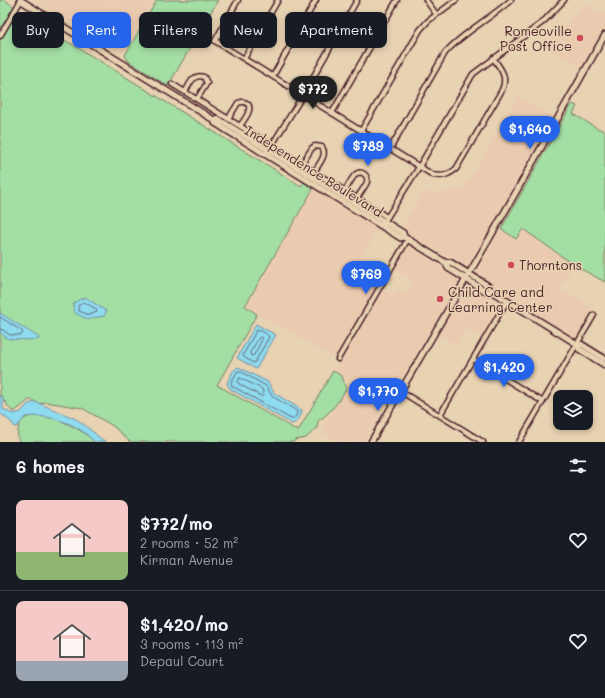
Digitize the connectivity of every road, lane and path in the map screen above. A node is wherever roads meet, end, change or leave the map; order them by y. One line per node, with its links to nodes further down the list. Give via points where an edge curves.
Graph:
1 (20, 0): 13 (street); 26 (main road, Independence Boulevard, via 214,120 215,123)
2 (238, 0): 15 (street, via 215,41)
3 (278, 0): 15 (street)
4 (316, 0): 16 (street)
5 (357, 0): 19 (street)
6 (397, 0): 21 (street)
7 (426, 0): 11 (street)
8 (456, 0): 11 (street)
9 (511, 0): 25 (street, via 448,50)
10 (564, 0): 14 (street, via 548,18)
11 (436, 14): 24 (street, via 413,40)
12 (605, 35): 34 (main road)
13 (0, 36)
14 (493, 58): 28 (street, via 470,78); 28 (street, via 504,73 504,86 456,169 441,176 433,175)
15 (244, 59): 16 (street)
16 (273, 76): 19 (street)
17 (172, 84): 18 (street)
18 (185, 92): 20 (street); 20 (street, via 194,78 199,75 204,77 207,83)
19 (303, 95): 21 (street); 26 (street)
20 (197, 99): 22 (street)
21 (332, 113): 24 (street)
22 (228, 119): 23 (street); 23 (street, via 238,103 246,103 249,110)
23 (240, 126): 26 (street)
24 (361, 131): 25 (street)
25 (390, 149): 28 (street)
26 (268, 150): 27 (street); 32 (main road, Independence Boulevard)
27 (302, 164): 29 (street); 29 (street, via 312,148 322,147 324,156)
28 (419, 167): 32 (street)
29 (314, 172): 30 (street)
30 (345, 191): 31 (street); 31 (street, via 355,174 362,172 367,179)
31 (357, 198): 32 (street)
32 (385, 222): 33 (main road, Independence Boulevard, via 401,238)
33 (406, 238): 34 (main road, Independence Boulevard, via 446,263 448,268); 38 (street)
34 (467, 276): 35 (main road, Independence Boulevard, via 487,292 491,291); 42 (main road)
35 (507, 301): 37 (main road, Independence Boulevard); 40 (street)
36 (594, 315): 37 (street)
37 (577, 344): 39 (main road, Independence Boulevard); 41 (main road, Independence Boulevard, via 579,349); 43 (street)
38 (338, 359)
39 (605, 359)
40 (473, 360): 43 (street); 44 (street)
41 (605, 365)
42 (400, 391): 44 (street); 45 (main road)
43 (542, 402): 47 (street)
44 (440, 415): 46 (street)
45 (371, 442)
46 (483, 442)
47 (519, 442)

